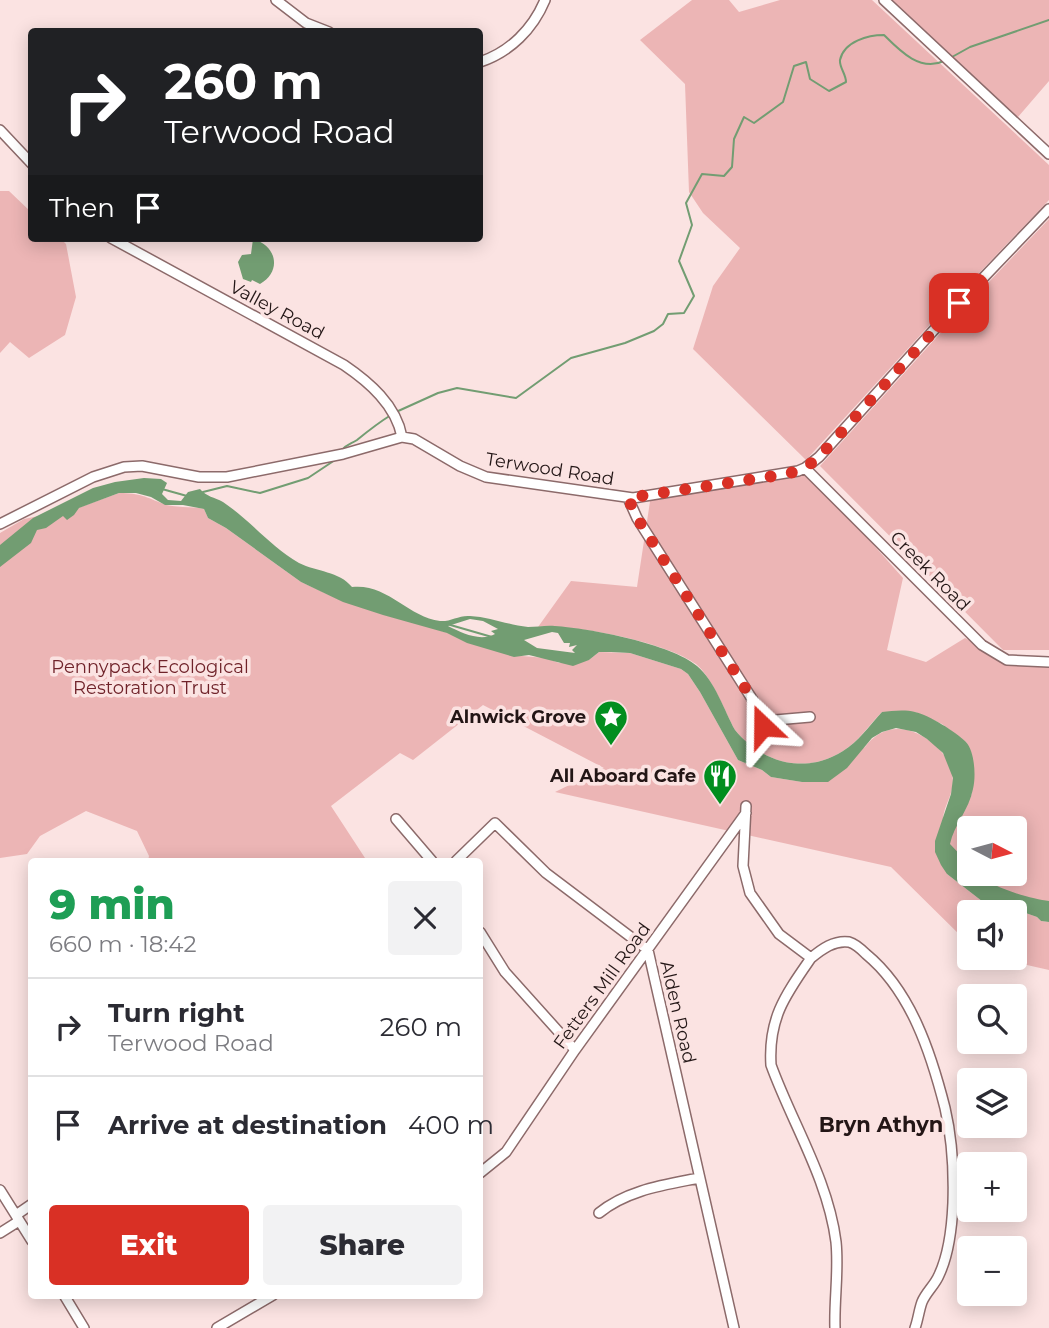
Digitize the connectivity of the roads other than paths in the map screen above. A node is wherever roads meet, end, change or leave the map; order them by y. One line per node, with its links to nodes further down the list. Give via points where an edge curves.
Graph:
1 (276, 0): 4 (street)
2 (545, 0): 5 (street, via 538,18 522,37)
3 (884, 0): 7 (street)
4 (319, 28)
5 (483, 61)
6 (0, 130): 8 (street)
7 (1049, 154)
8 (28, 160)
9 (1049, 209): 12 (street, Terwood Road)
10 (118, 242): 11 (street, Valley Road, via 344,365 367,382 388,407)
11 (402, 437): 13 (street, Terwood Road, via 486,477); 14 (street, via 338,455 218,478 124,467 93,477)
12 (805, 468): 13 (street, Terwood Road); 15 (street, Creek Road, via 982,645 1007,660)
13 (628, 498): 17 (street)
14 (0, 524)
15 (1049, 662)
16 (810, 717): 17 (street)
17 (764, 721): 18 (street)
18 (759, 743)
19 (396, 819): 20 (street)
20 (429, 858)
21 (459, 858): 23 (street, Alden Road, via 495,823 546,873)
22 (483, 937): 25 (street, via 505,972)
23 (648, 950): 24 (street, Fetters Mill Road, via 746,809 743,866 750,893 779,934); 25 (street, Fetters Mill Road); 27 (street, Alden Road)
24 (811, 958): 39 (street, via 781,1001 770,1044 771,1065 833,1225); 40 (street, via 823,948 846,942 854,943 876,962 902,997 934,1068 951,1150 953,1206 943,1263)
25 (575, 1050): 26 (street, Fetters Mill Road, via 506,1152)
26 (483, 1170)
27 (699, 1178): 30 (street, via 622,1198); 38 (street, Alden Road)
28 (0, 1190): 31 (street)
29 (28, 1208): 31 (street)
30 (599, 1213)
31 (18, 1218): 32 (street); 33 (street)
32 (0, 1233)
33 (28, 1234)
34 (66, 1299): 36 (street)
35 (266, 1299): 37 (street)
36 (84, 1328)
37 (217, 1328)
38 (734, 1328)
39 (835, 1328)
40 (915, 1328)

